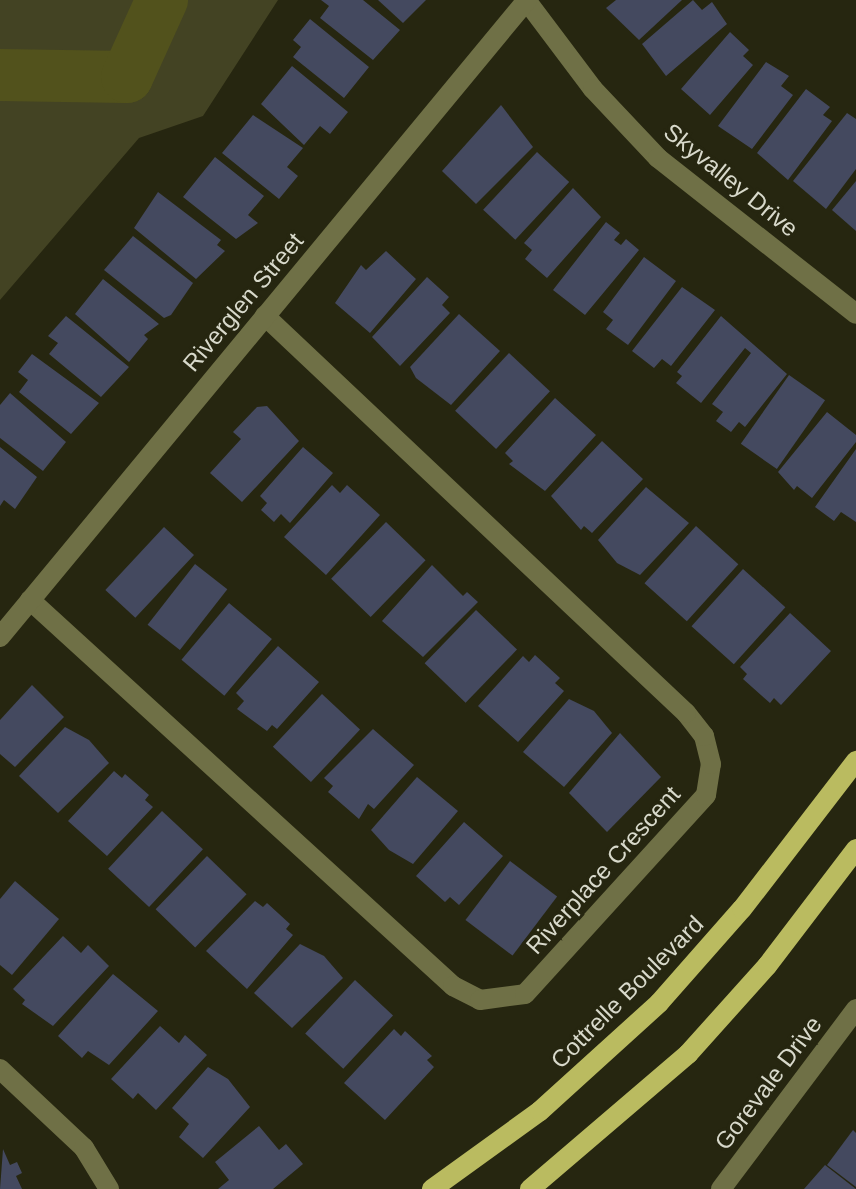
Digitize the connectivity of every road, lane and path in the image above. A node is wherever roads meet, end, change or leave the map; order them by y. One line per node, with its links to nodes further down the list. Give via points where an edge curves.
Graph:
1 (526, 0): 2 (street, Skyvalley Drive, via 593,89 658,158); 3 (street, Riverglen Street)
2 (856, 313)
3 (265, 316): 4 (street, Riverglen Street); 4 (street, Riverplace Crescent, via 686,713 708,750 706,795 525,994 480,1000 453,986)
4 (30, 600): 5 (street, Riverglen Street)
5 (0, 637)
6 (856, 761): 11 (main road, Cottrelle Boulevard, via 733,920 659,1003 540,1111)
7 (856, 849): 12 (main road, via 767,966 688,1054)
8 (856, 1009): 13 (street, Gorevale Drive)
9 (0, 1069): 10 (street, via 84,1148)
10 (109, 1189)
11 (432, 1189)
12 (530, 1189)
13 (721, 1189)

